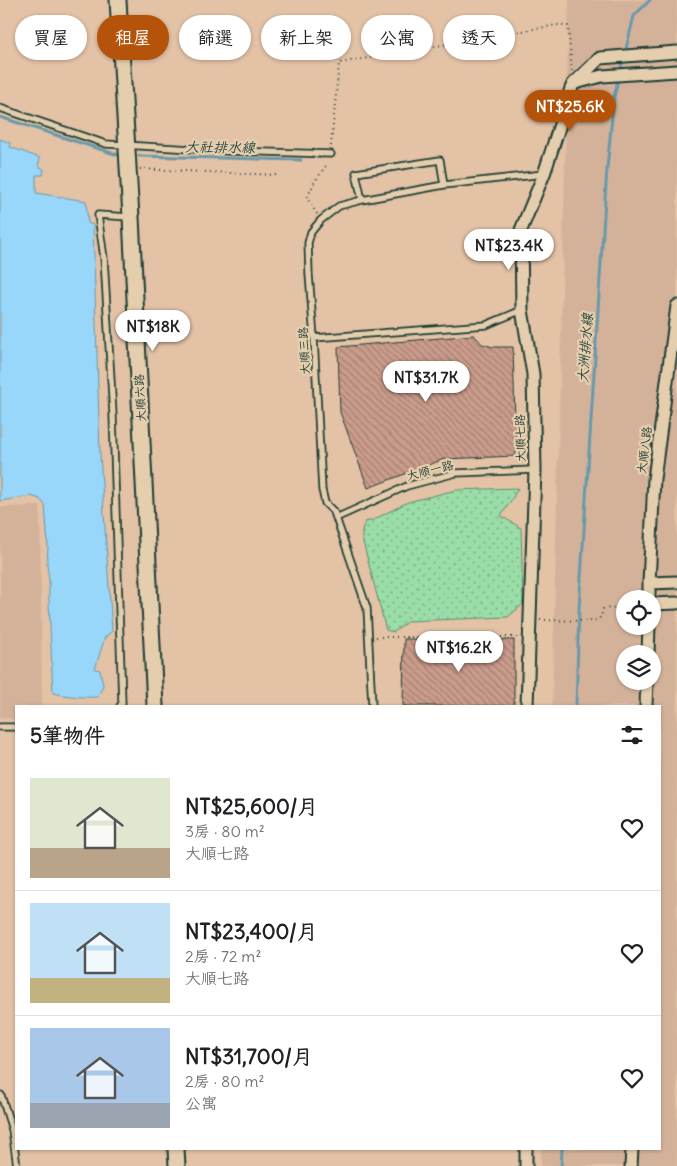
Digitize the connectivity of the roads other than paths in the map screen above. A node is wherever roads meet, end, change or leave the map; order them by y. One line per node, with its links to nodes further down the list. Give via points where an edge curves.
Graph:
1 (118, 0): 6 (street, 大順六路)
2 (677, 52): 4 (street, via 600,58)
3 (677, 71): 4 (street, via 602,76)
4 (573, 84): 8 (street, 大順七路)
5 (0, 108): 6 (lane, via 106,144)
6 (127, 146): 7 (lane); 11 (street, 大順六路)
7 (331, 154)
8 (544, 174): 9 (lane, 大順三路); 13 (street, 大順七路, via 521,230)
9 (444, 185): 10 (lane, 大順三路); 10 (lane, via 440,160 356,173)
10 (362, 200): 14 (lane, 大順三路, via 339,206 311,232 308,243)
11 (131, 217): 23 (lane, via 98,215 104,258 113,415); 24 (street, 大順六路)
12 (677, 306): 17 (street, 大順八路, via 654,479)
13 (522, 310): 14 (lane, via 486,325); 15 (street, 大順七路, via 533,374)
14 (314, 338): 16 (lane, 大順三路, via 322,490 325,503)
15 (535, 470): 16 (lane, 大順一路, via 456,473 407,486); 26 (street, 大順七路)
16 (336, 518): 25 (lane, 大順三路, via 367,608)
17 (649, 582): 18 (street); 19 (street, 大順八路)
18 (677, 582)
19 (649, 590)
20 (677, 603): 21 (street)
21 (661, 604)
22 (647, 690): 27 (street)
23 (121, 705)
24 (155, 705)
25 (372, 705)
26 (527, 705)
27 (646, 705)
28 (0, 727): 29 (lane)
29 (15, 727)
30 (1, 1096): 31 (lane)
31 (14, 1130): 32 (lane)
32 (15, 1148)
33 (15, 1150): 37 (lane)
34 (176, 1150): 38 (street)
35 (526, 1150): 39 (street)
36 (632, 1150): 40 (street)
37 (16, 1166)
38 (177, 1166)
39 (526, 1166)
40 (631, 1166)

